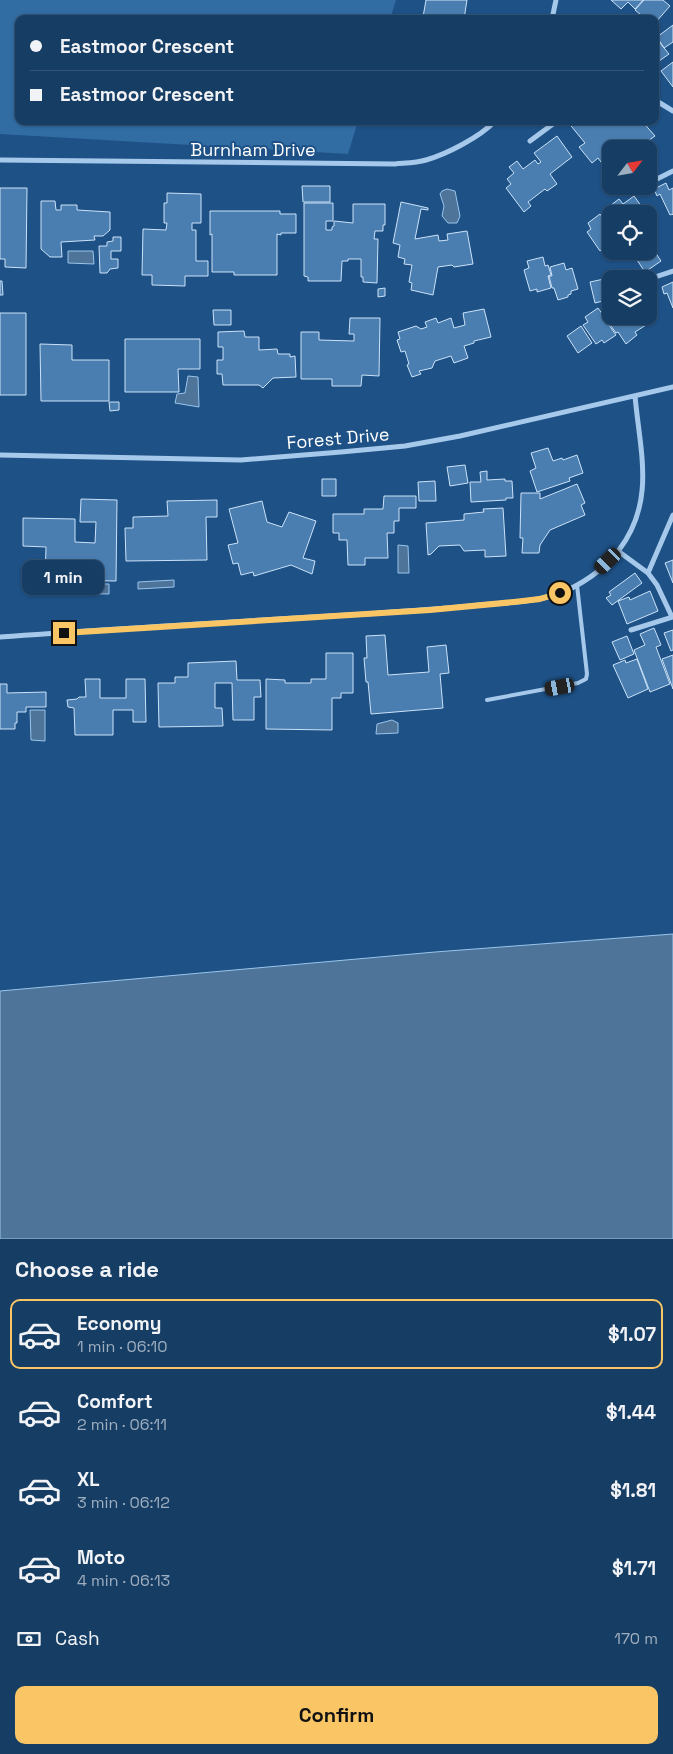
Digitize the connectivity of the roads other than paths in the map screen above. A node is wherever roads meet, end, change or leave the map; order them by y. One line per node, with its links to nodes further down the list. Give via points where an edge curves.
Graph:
1 (556, 0): 2 (street)
2 (553, 15)
3 (659, 102): 4 (street)
4 (673, 111)
5 (491, 125): 8 (street, Burnham Drive, via 460,145 426,160 395,164)
6 (552, 125): 7 (street)
7 (530, 141)
8 (0, 160)
9 (673, 171): 10 (street)
10 (658, 178)
11 (673, 271): 12 (street)
12 (657, 276)
13 (673, 387): 14 (street, Forest Drive)
14 (635, 396): 15 (street, Forest Drive, via 460,436 405,446 341,452 241,460); 18 (street, via 643,490 634,528)
15 (0, 455)
16 (673, 515): 17 (street)
17 (671, 522): 19 (street)
18 (618, 551): 19 (street); 20 (street, via 598,571)
19 (648, 573): 21 (street)
20 (577, 585): 23 (street, via 540,599 430,610); 24 (lane, via 586,680)
21 (673, 617): 22 (street)
22 (632, 630)
23 (0, 636)
24 (487, 700)

